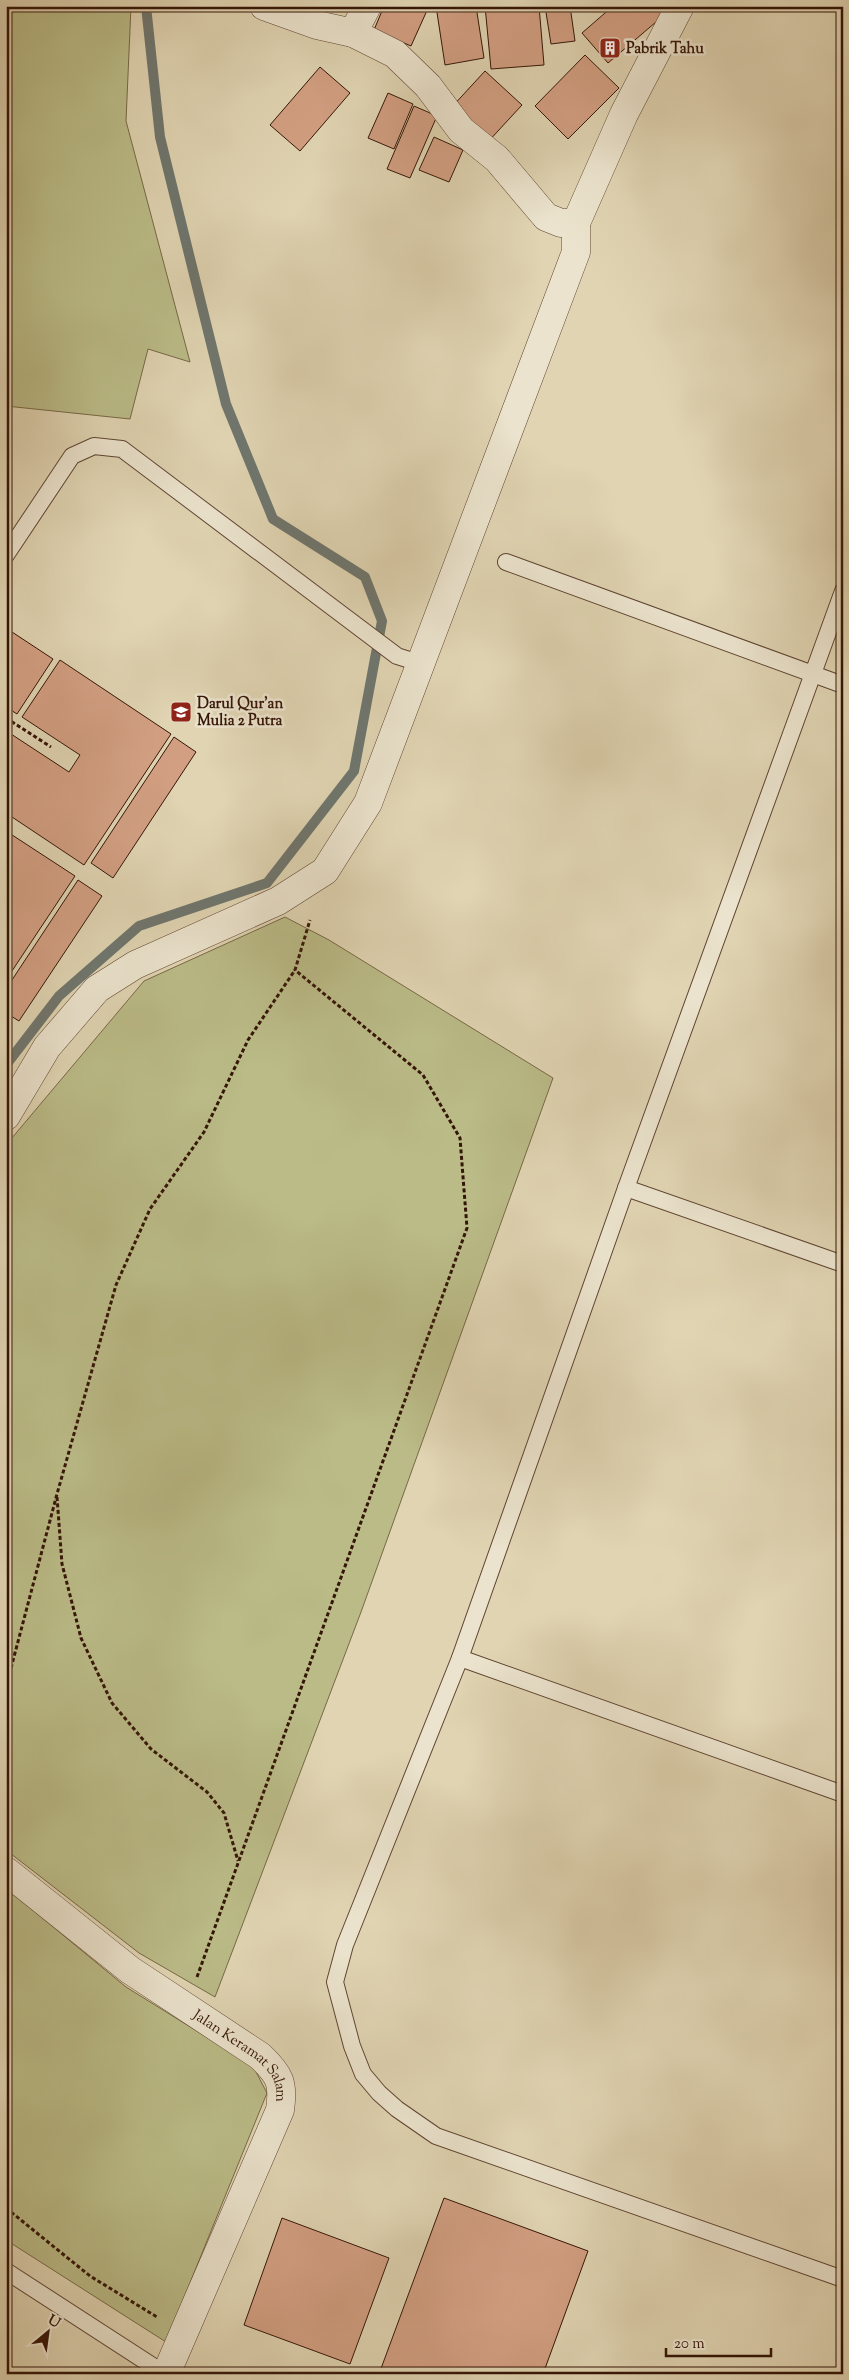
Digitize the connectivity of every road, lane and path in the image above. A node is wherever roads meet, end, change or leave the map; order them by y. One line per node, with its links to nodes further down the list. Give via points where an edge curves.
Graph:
1 (264, 6): 4 (street)
2 (367, 6): 4 (street)
3 (680, 6): 5 (street, via 624,114)
4 (353, 34): 5 (street, via 396,54 428,86 460,130 496,159 546,217 561,223)
5 (576, 223): 9 (street, via 576,252)
6 (6, 555): 9 (lane, via 72,456 94,446 122,449 372,637)
7 (506, 562): 10 (lane)
8 (843, 591): 10 (lane)
9 (408, 660): 14 (street, via 368,803)
10 (811, 674): 11 (lane); 17 (lane)
11 (843, 685)
12 (6, 718): 13 (path)
13 (51, 747)
14 (325, 871): 15 (path); 16 (street, via 278,901 135,965 97,989 47,1047)
15 (295, 970): 19 (path, via 248,1040 204,1132 150,1209 116,1284); 23 (path, via 423,1075 460,1138 467,1228)
16 (6, 1116)
17 (626, 1188): 18 (lane); 20 (lane)
18 (843, 1264)
19 (57, 1494): 21 (path); 23 (path, via 62,1564 76,1620 112,1704 151,1749 207,1792 224,1813)
20 (460, 1658): 22 (lane); 28 (lane, via 345,1945 335,1982 352,2046 364,2074 397,2109 436,2136)
21 (6, 1687)
22 (843, 1794)
23 (238, 1862): 25 (path)
24 (6, 1871): 25 (street, Jalan Keramat Salam, via 130,1970)
25 (186, 2007): 29 (street, Jalan Keramat Salam, via 260,2056 281,2081 282,2094 280,2110)
26 (6, 2208): 29 (path, via 90,2276)
27 (6, 2271): 30 (lane)
28 (843, 2279)
29 (183, 2333): 30 (street, Jalan Keramat Salam)
30 (165, 2374)

